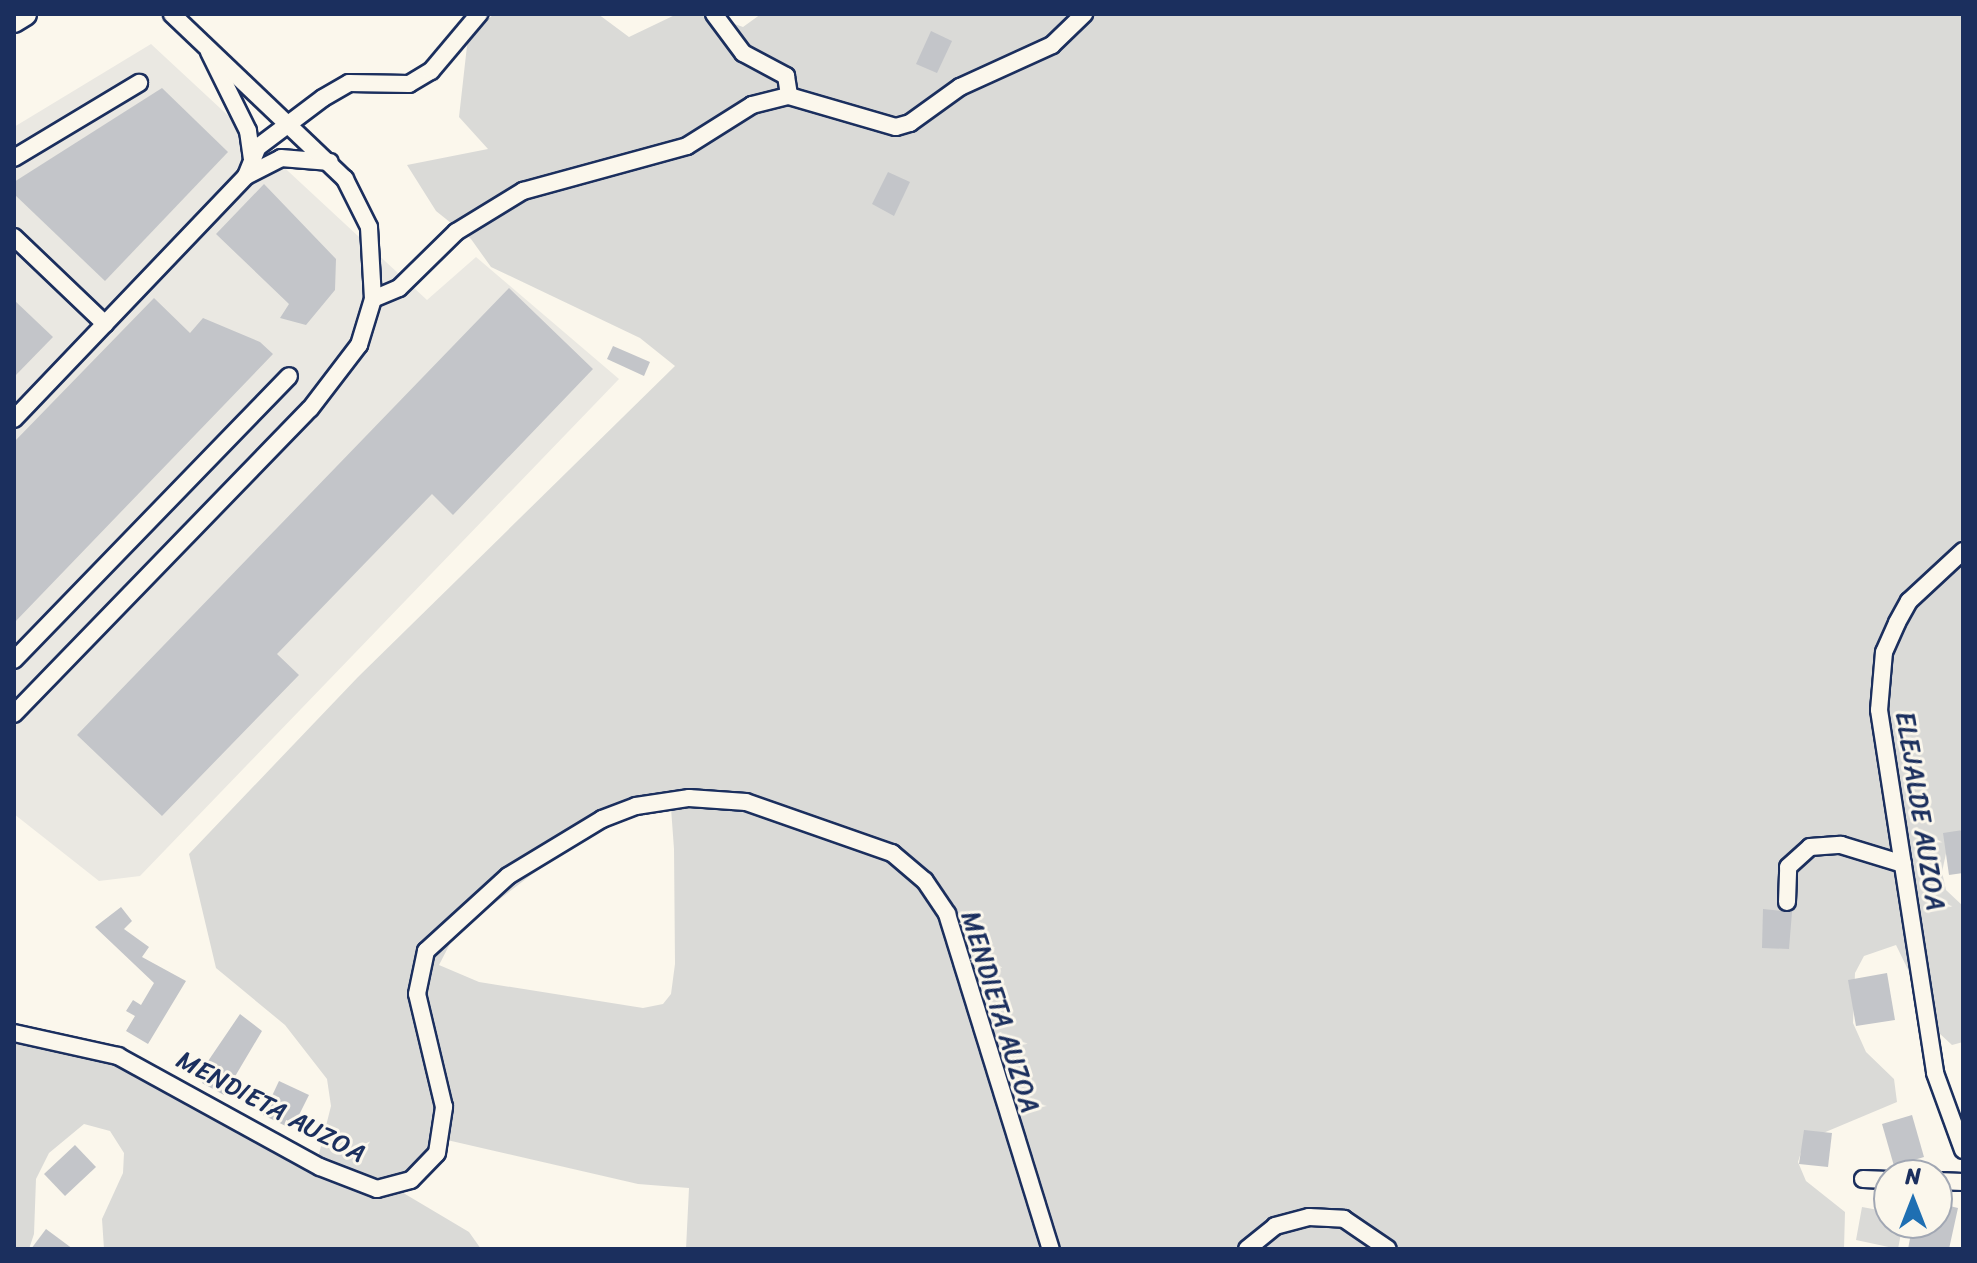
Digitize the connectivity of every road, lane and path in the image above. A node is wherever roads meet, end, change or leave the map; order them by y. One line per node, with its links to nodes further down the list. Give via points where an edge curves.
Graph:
1 (25, 14): 6 (main road)
2 (172, 14): 7 (street)
3 (479, 14): 10 (street, via 431,71 409,84 349,83)
4 (714, 14): 9 (street, via 743,53 786,76)
5 (1084, 14): 9 (street, via 1052,45 960,87 910,123 896,127)
6 (14, 21)
7 (205, 44): 10 (street); 12 (street, via 248,131)
8 (139, 83): 11 (street)
9 (789, 96): 17 (street, via 752,105 687,146 523,191 456,232 399,288)
10 (294, 125): 12 (street, via 268,138); 13 (street); 14 (street)
11 (14, 158)
12 (252, 158): 15 (street)
13 (281, 158): 14 (street); 15 (street)
14 (330, 162): 17 (street, via 369,227)
15 (246, 176): 18 (street)
16 (14, 237): 18 (street)
17 (373, 299): 23 (street, via 359,345 310,409)
18 (105, 324): 20 (street)
19 (289, 376): 22 (street)
20 (14, 419)
21 (1963, 551): 24 (street, ELEJALDE AUZOA, via 1909,601 1884,652 1879,710)
22 (14, 660)
23 (14, 714)
24 (1903, 864): 25 (street, via 1841,845 1810,847 1788,867); 27 (street, ELEJALDE AUZOA, via 1935,1073)
25 (1787, 902)
26 (14, 1033): 30 (street, MENDIETA AUZOA, via 118,1056 320,1167 377,1189 411,1180 437,1153 444,1107 417,994 426,951 508,876 602,819 636,806 689,798 746,802 892,853 925,881 947,914)
27 (1963, 1150)
28 (1863, 1179): 29 (street)
29 (1873, 1179)
30 (1051, 1249)
31 (1247, 1249): 32 (street, via 1275,1226 1309,1217 1344,1219)
32 (1388, 1249)

